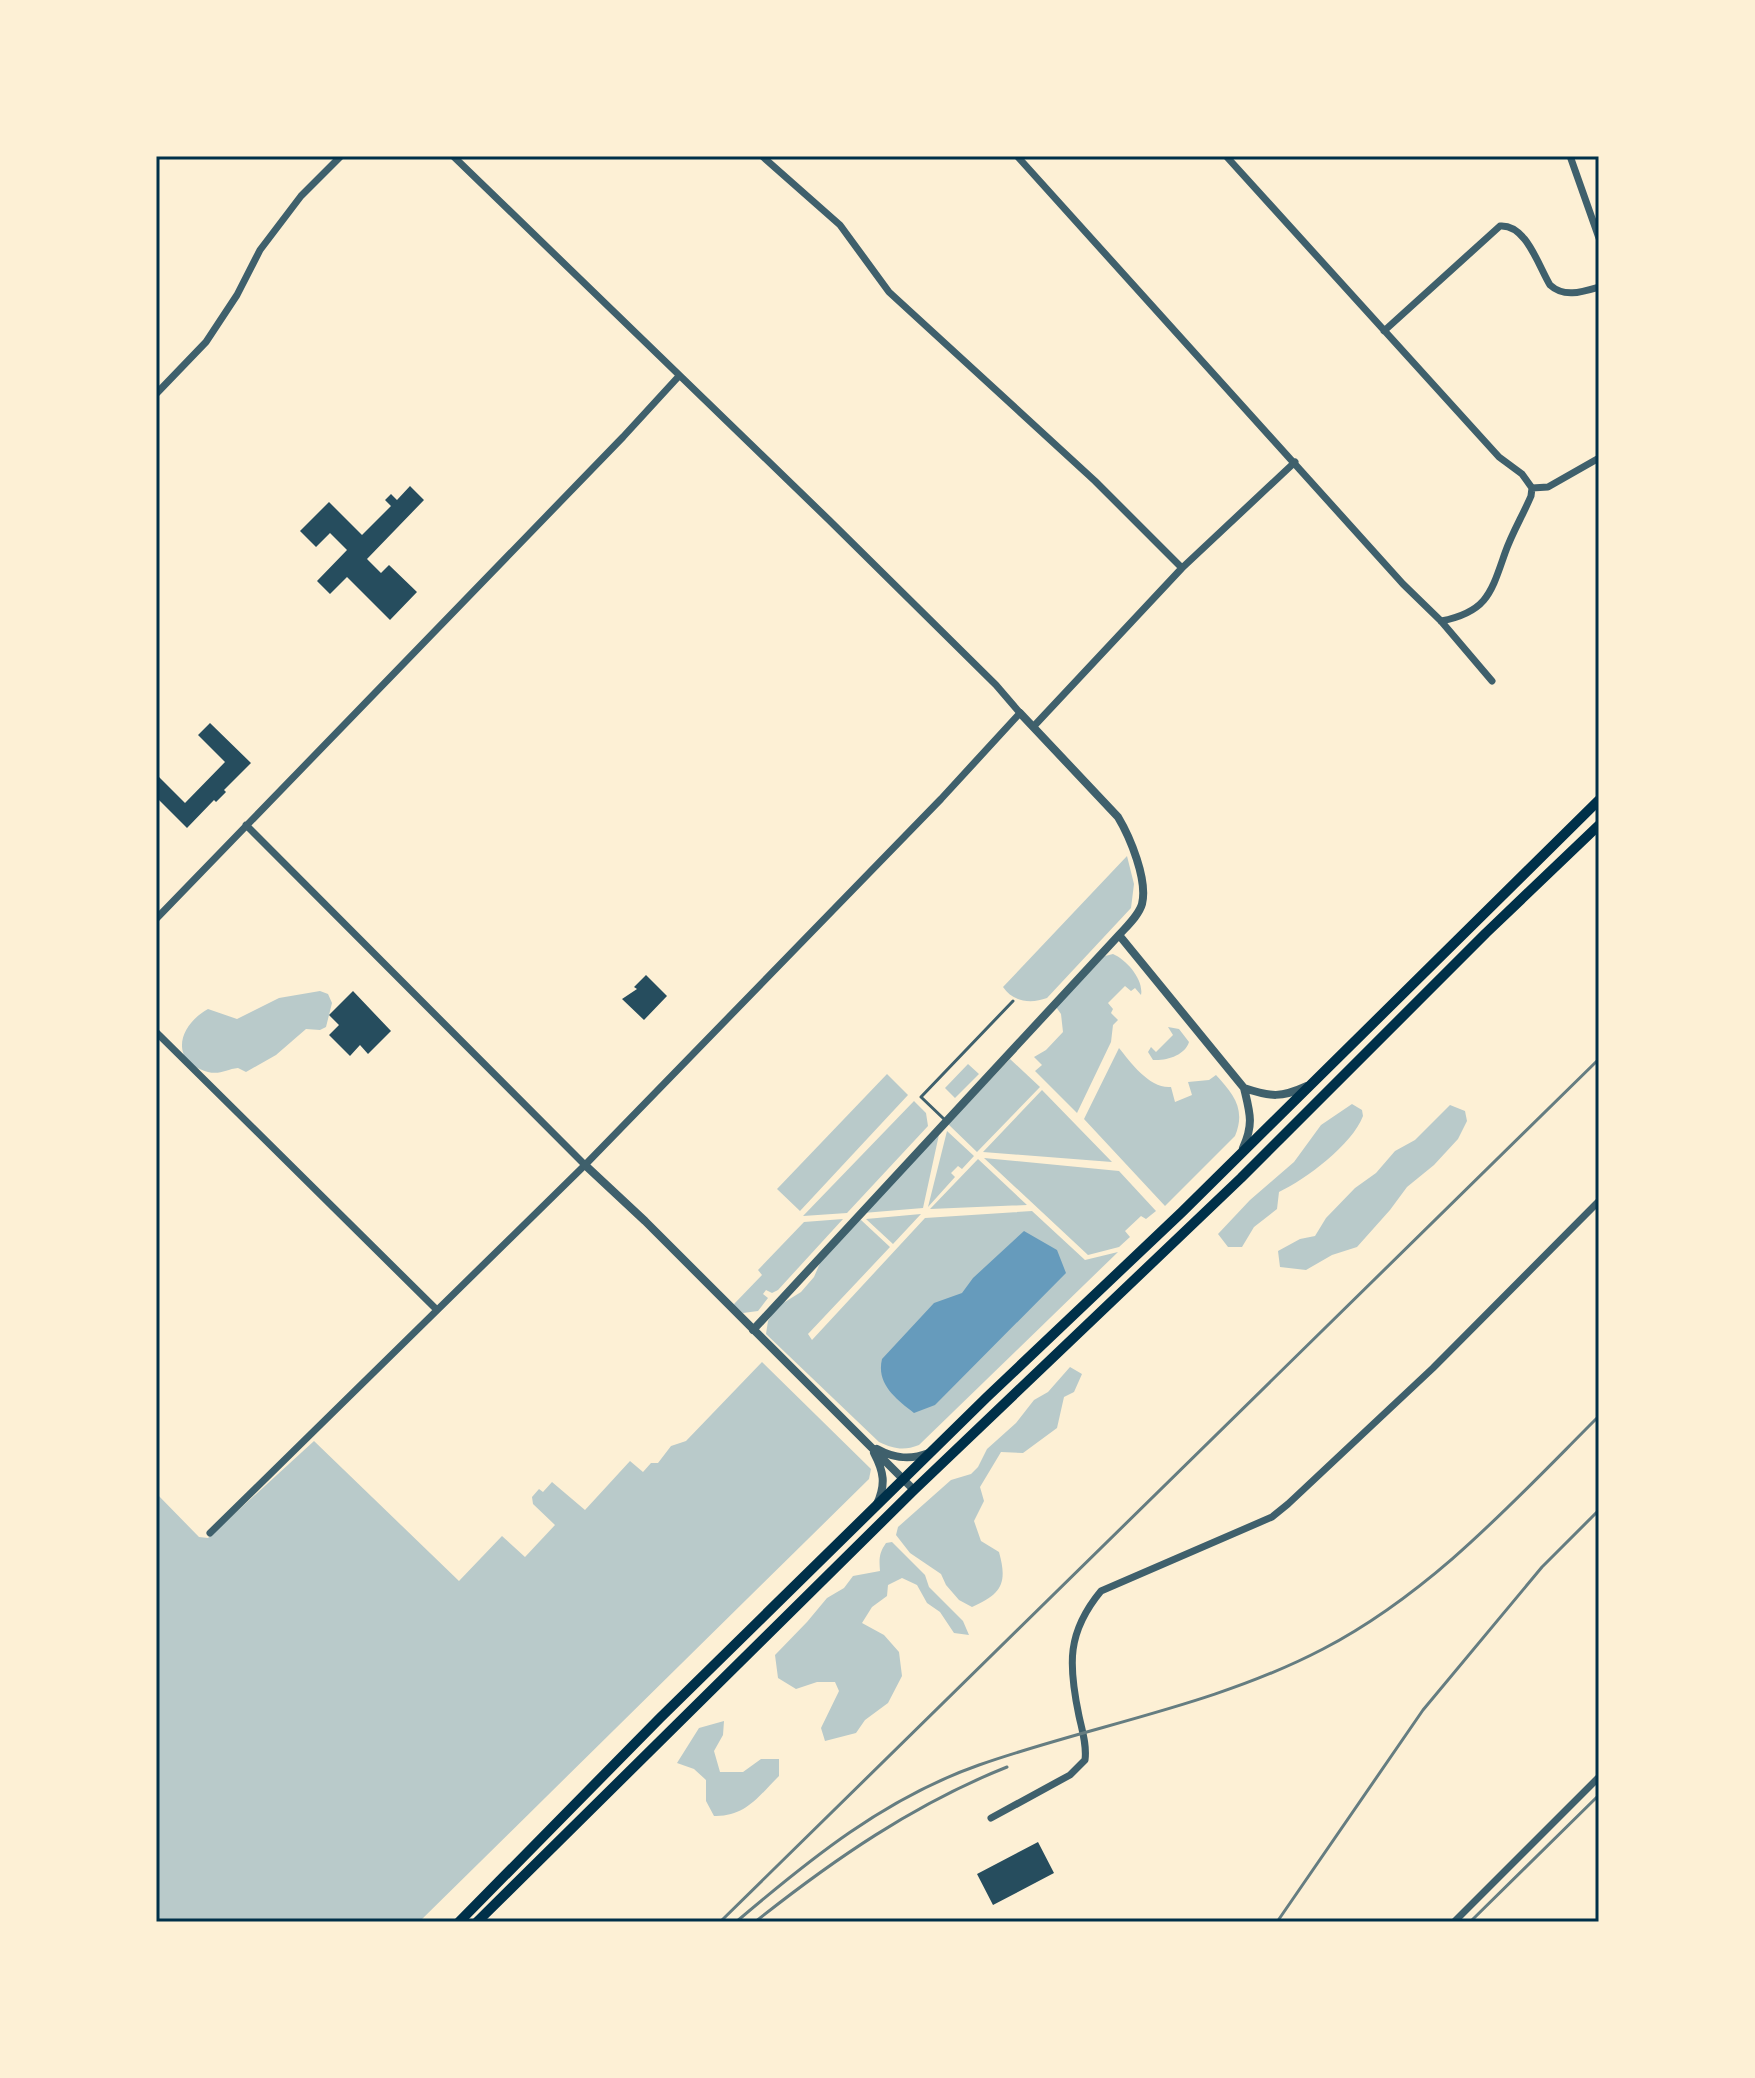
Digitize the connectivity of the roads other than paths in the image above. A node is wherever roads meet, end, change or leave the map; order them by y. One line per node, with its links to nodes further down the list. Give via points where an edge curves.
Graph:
1 (341, 156): 11 (street, via 301,196 260,250 206,342)
2 (453, 156): 10 (street)
3 (762, 156): 15 (street, via 840,225 889,292)
4 (1017, 156): 13 (street)
5 (1226, 156): 9 (street)
6 (1570, 156): 7 (street)
7 (1599, 238)
8 (1599, 287): 9 (street, via 1556,291 1520,231 1500,226)
9 (1384, 331): 14 (street)
10 (679, 376): 18 (street); 21 (street)
11 (156, 394)
12 (1599, 458): 14 (street, via 1548,487)
13 (1295, 462): 15 (street); 16 (street)
14 (1532, 488): 16 (street, via 1495,587 1473,611)
15 (1182, 568): 19 (street)
16 (1441, 621): 17 (street)
17 (1492, 681)
18 (1020, 713): 19 (street); 31 (street)
19 (1034, 726): 24 (street, via 1126,830 1143,893 1138,912)
20 (1599, 800): 27 (main road)
21 (246, 825): 23 (street); 31 (street)
22 (1599, 825): 38 (main road, via 1220,1199)
23 (156, 919)
24 (1119, 935): 28 (street); 29 (street)
25 (1013, 1001): 29 (lane, via 921,1097)
26 (156, 1032): 33 (street)
27 (1309, 1085): 28 (street, via 1269,1096); 30 (main road)
28 (1244, 1088): 30 (street, via 1251,1131)
29 (947, 1121): 34 (street)
30 (1241, 1153): 36 (main road)
31 (585, 1165): 33 (street); 34 (street)
32 (1599, 1201): 42 (street, via 1433,1368 1272,1517 1101,1591 1083,1612 1072,1646 1085,1760 1070,1775)
33 (436, 1309): 40 (street)
34 (753, 1330): 35 (street)
35 (870, 1445): 36 (street, via 903,1458); 37 (street); 39 (street, via 884,1477)
36 (932, 1452): 37 (main road)
37 (904, 1480): 38 (street); 39 (main road)
38 (914, 1490): 44 (main road)
39 (875, 1508): 43 (main road)
40 (210, 1533)
41 (1599, 1777): 45 (street)
42 (991, 1818)
43 (459, 1922)
44 (477, 1922)
45 (1454, 1922)

